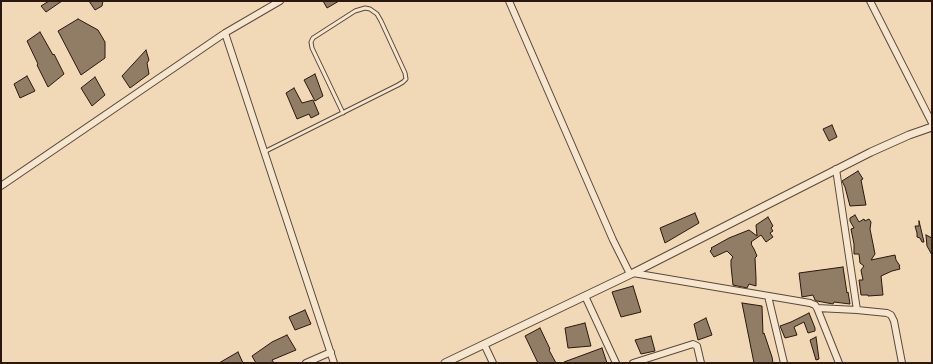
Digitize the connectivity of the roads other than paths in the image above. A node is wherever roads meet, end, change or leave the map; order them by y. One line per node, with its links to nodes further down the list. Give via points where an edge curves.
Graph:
1 (280, 1): 4 (street)
2 (508, 1): 11 (street)
3 (870, 1): 6 (street)
4 (225, 33): 8 (street); 10 (street)
5 (343, 113): 5 (lane, via 406,79 406,73 381,21 370,9 355,11 313,38 311,42); 8 (lane)
6 (932, 123)
7 (932, 127): 9 (street)
8 (264, 152): 17 (street)
9 (836, 169): 11 (street); 15 (street)
10 (1, 186)
11 (631, 274): 12 (street); 13 (street)
12 (585, 296): 16 (street); 22 (street)
13 (768, 296): 14 (street, via 810,303); 25 (street)
14 (817, 308): 15 (street); 26 (street)
15 (857, 310): 27 (street, via 887,313 891,316)
16 (484, 344): 20 (street); 21 (street)
17 (330, 352): 18 (street); 19 (street)
18 (306, 363)
19 (334, 363)
20 (445, 363)
21 (493, 363)
22 (616, 363)
23 (633, 363): 24 (street, via 693,344 697,346)
24 (701, 363)
25 (784, 363)
26 (839, 363)
27 (902, 363)

